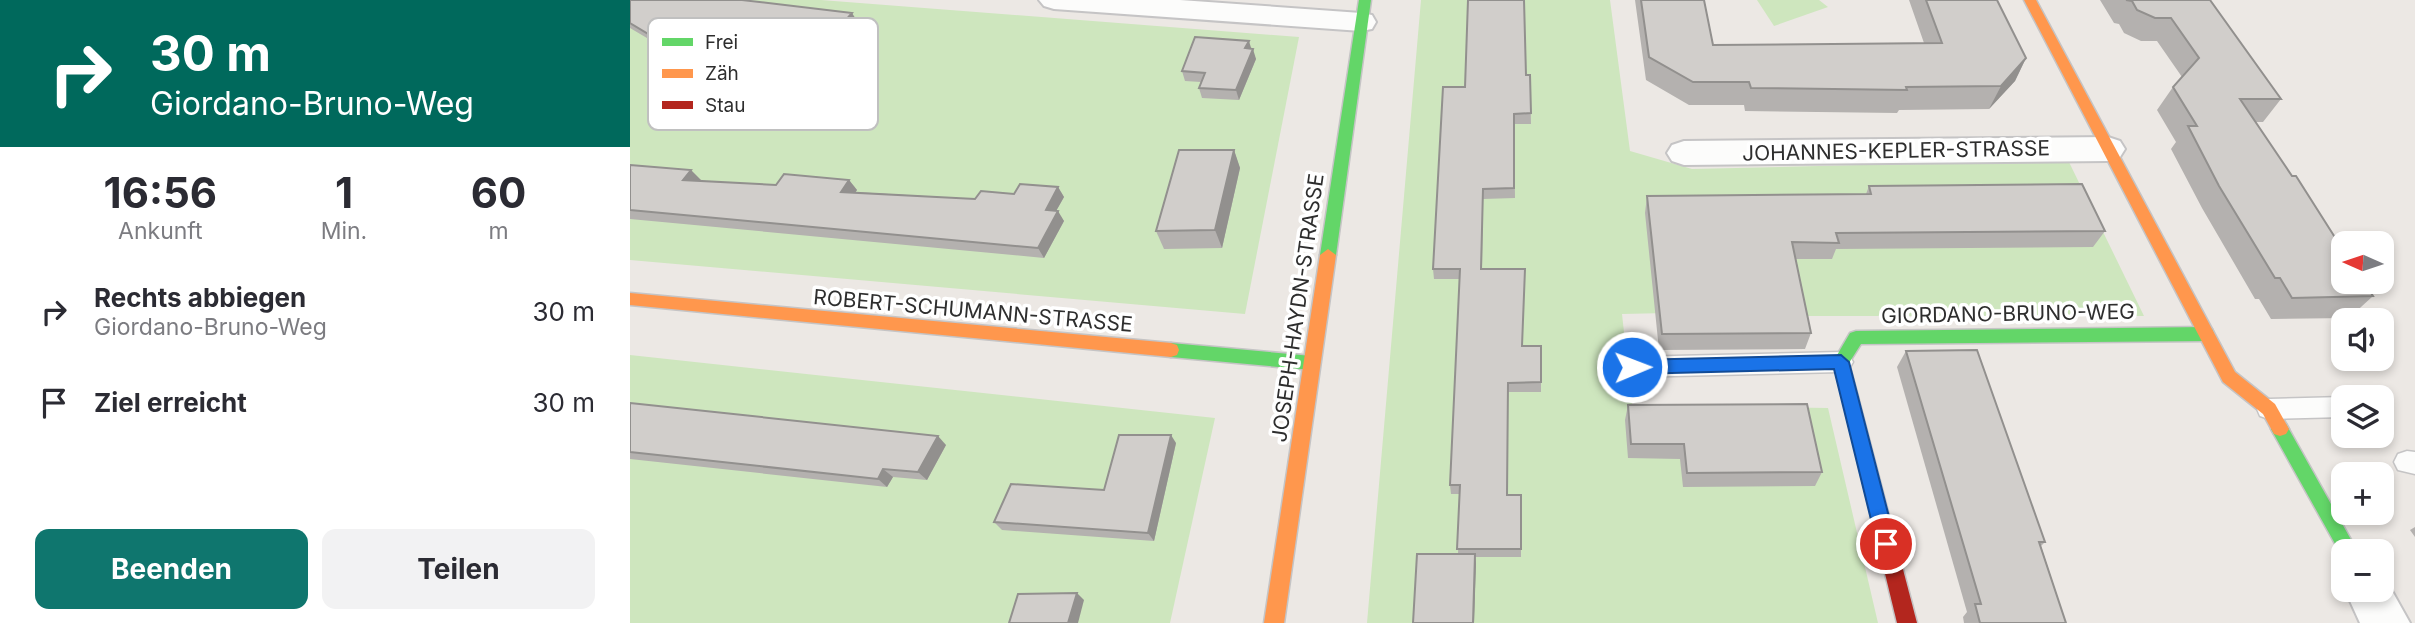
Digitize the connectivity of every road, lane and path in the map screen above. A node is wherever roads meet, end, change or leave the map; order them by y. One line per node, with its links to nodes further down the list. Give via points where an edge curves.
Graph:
1 (1054, 0): 3 (street)
2 (2029, 0): 4 (street)
3 (1363, 11): 9 (street, JOSEPH-HAYDN-STRASSE)
4 (2108, 149): 5 (street, JOHANNES-KEPLER-STRASSE); 7 (street)
5 (1684, 153)
6 (630, 299): 9 (street, ROBERT-SCHUMANN-STRASSE)
7 (2206, 334): 8 (street, GIORDANO-BRUNO-WEG, via 1856,338); 12 (street, via 2229,377)
8 (1841, 362): 10 (lane); 16 (street)
9 (1312, 363): 15 (street, JOSEPH-HAYDN-STRASSE)
10 (1632, 367)
11 (2331, 407): 12 (lane)
12 (2269, 409): 13 (street)
13 (2340, 539)
14 (2375, 602): 17 (street)
15 (1274, 623)
16 (1907, 623)
17 (2386, 623)

